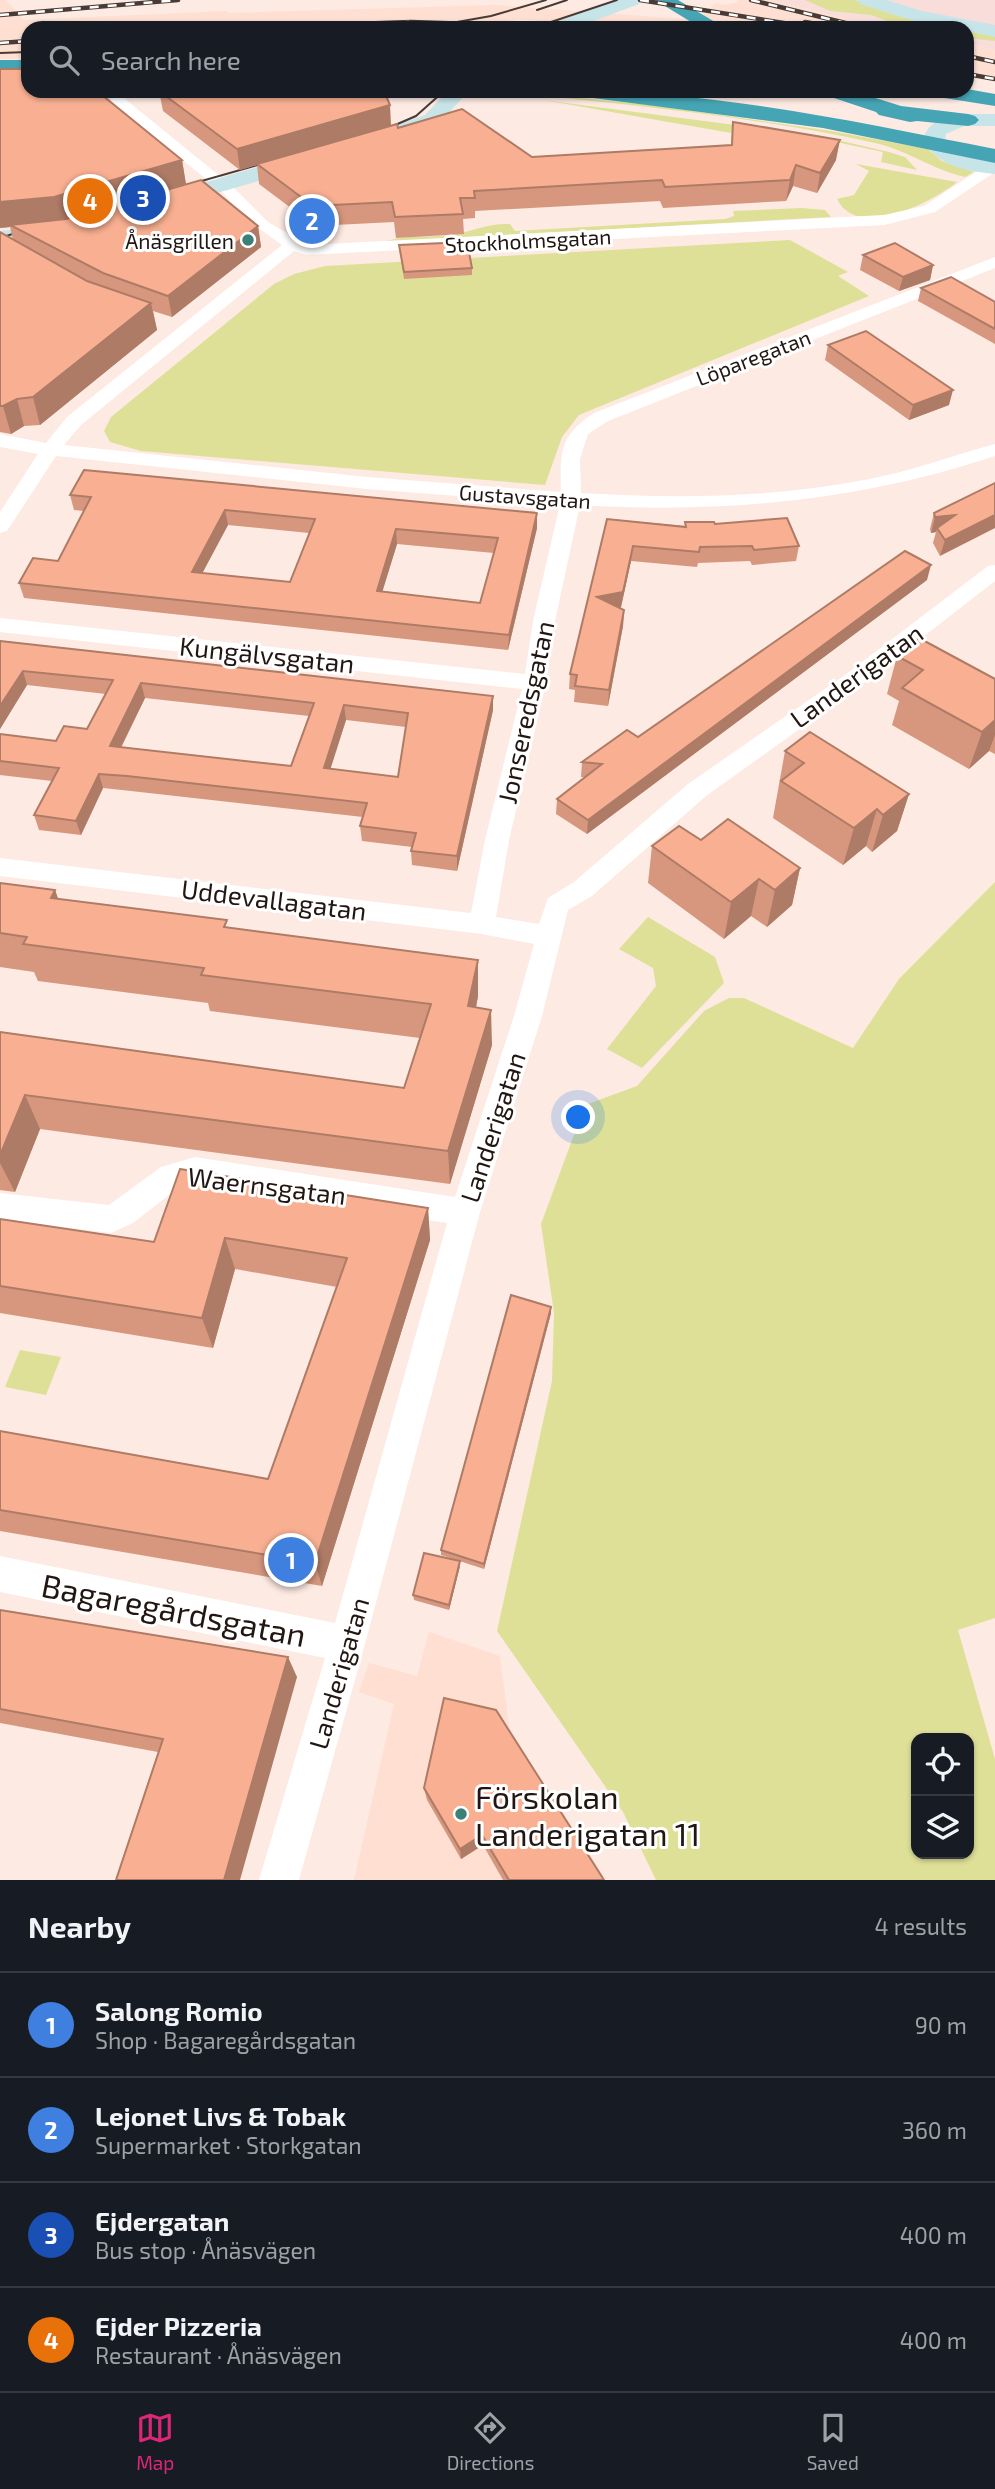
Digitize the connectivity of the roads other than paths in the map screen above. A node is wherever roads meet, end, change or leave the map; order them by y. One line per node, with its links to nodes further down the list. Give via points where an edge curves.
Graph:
1 (632, 0): 5 (street)
2 (638, 0): 6 (highway)
3 (664, 0): 7 (highway)
4 (867, 0): 8 (street)
5 (576, 21)
6 (676, 21)
7 (702, 21)
8 (948, 21)
9 (974, 25): 10 (street)
10 (995, 29)
11 (0, 66): 12 (highway)
12 (21, 66)
13 (21, 79): 14 (highway)
14 (0, 80)
15 (118, 98): 29 (street)
16 (452, 98): 26 (street, via 432,119)
17 (640, 98): 28 (highway, via 887,134)
18 (731, 98): 25 (highway, via 831,111)
19 (833, 98): 23 (highway, via 908,116)
20 (846, 98): 22 (highway)
21 (953, 98): 23 (highway)
22 (866, 100): 23 (highway); 24 (highway)
23 (993, 116): 24 (street)
24 (968, 120): 25 (street, via 943,126)
25 (934, 135): 28 (street, via 935,144 951,157)
26 (361, 144)
27 (323, 155): 29 (street)
28 (994, 164): 33 (street, Stockholmsgatan, via 929,209 884,220 338,250)
29 (225, 187): 30 (street); 33 (street, via 236,203)
30 (136, 210)
31 (87, 225): 32 (street, via 23,244)
32 (4, 243)
33 (292, 245): 36 (street)
34 (995, 262): 40 (street, Löparegatan, via 591,422 574,442)
35 (163, 324): 36 (street)
36 (185, 331): 38 (street, via 74,421)
37 (0, 439): 38 (street, Gustavsgatan, via 21,447)
38 (51, 449): 40 (street, Gustavsgatan); 41 (street)
39 (995, 450): 40 (street, Gustavsgatan, via 888,483 807,496 707,503)
40 (570, 499): 44 (street, Jonseredsgatan)
41 (0, 527)
42 (995, 571): 47 (street, Landerigatan, via 853,680 697,790 583,889 557,905)
43 (0, 625): 44 (street, Kungälvsgatan)
44 (534, 683): 46 (street, Jonseredsgatan)
45 (0, 867): 46 (street, Uddevallagatan)
46 (482, 924): 47 (street, Uddevallagatan)
47 (547, 936): 49 (street, Landerigatan, via 528,1016)
48 (0, 1206): 49 (street, Waernsgatan, via 111,1219 124,1215 163,1181 184,1170 195,1170)
49 (465, 1212): 51 (street, Landerigatan)
50 (0, 1574): 51 (street, Bagaregårdsgatan)
51 (347, 1644): 52 (street, Landerigatan)
52 (279, 1880)

